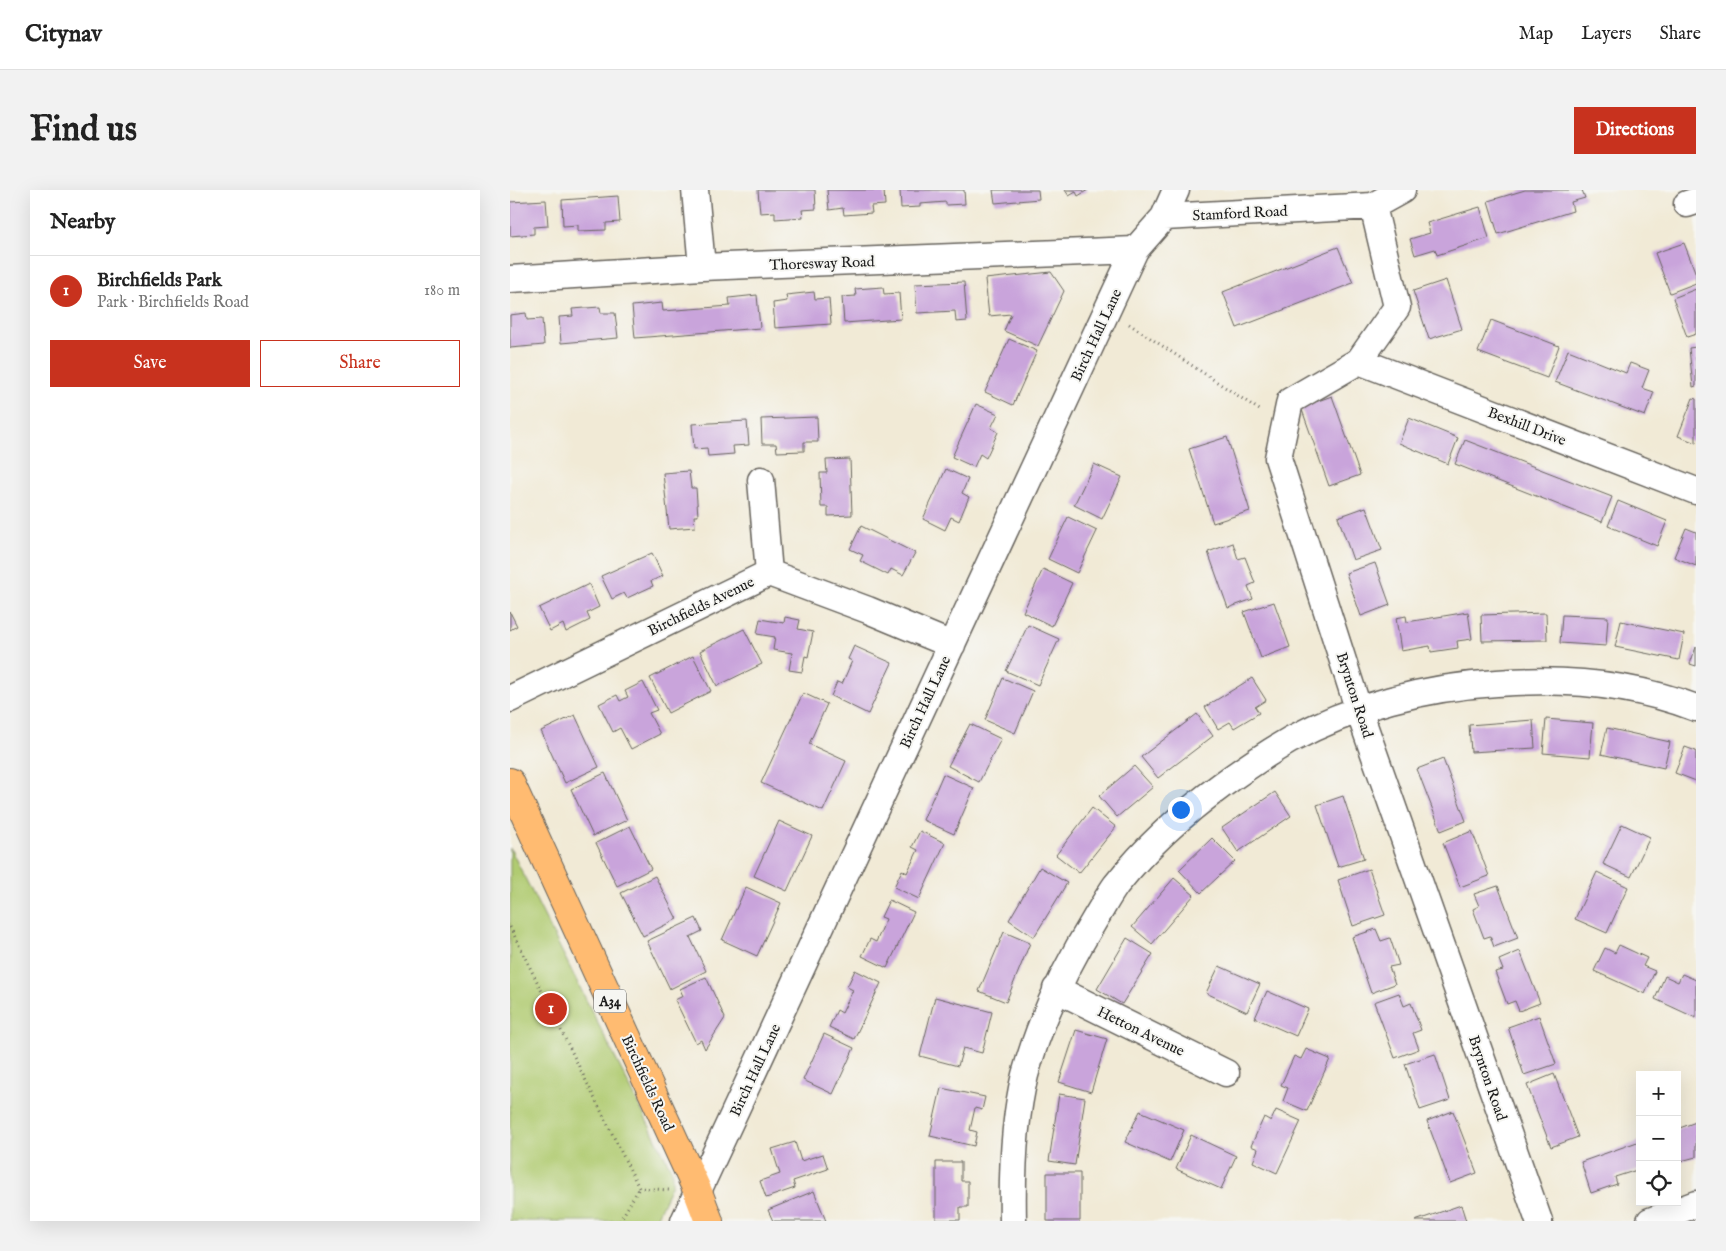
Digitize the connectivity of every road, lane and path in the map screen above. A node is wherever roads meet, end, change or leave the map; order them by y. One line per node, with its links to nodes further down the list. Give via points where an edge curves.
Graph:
1 (695, 190): 7 (street)
2 (1176, 190): 5 (street, Birch Hall Lane)
3 (1402, 190): 4 (street, Stamford Road)
4 (1374, 206): 5 (street, Stamford Road); 10 (street, Brynton Road, via 1397,307)
5 (1164, 217): 6 (street, Birch Hall Lane)
6 (1135, 250): 7 (street, Thoresway Road); 9 (street, Birch Hall Lane)
7 (702, 268): 8 (street, Thoresway Road)
8 (510, 279)
9 (1107, 310): 11 (path); 15 (street, Birch Hall Lane)
10 (1359, 361): 11 (street, Brynton Road, via 1290,402); 13 (street, Bexhill Drive)
11 (1284, 427): 18 (street, Brynton Road, via 1278,458)
12 (762, 480): 14 (street)
13 (1696, 491)
14 (769, 573): 15 (street, Birchfields Avenue); 16 (street, Birchfields Avenue)
15 (952, 645): 24 (street, Birch Hall Lane)
16 (510, 699)
17 (1696, 708): 18 (street, via 1628,690 1572,682 1521,681 1468,684)
18 (1359, 710): 21 (street, via 1290,740 1183,815 1115,887); 30 (street, Brynton Road)
19 (510, 782): 24 (highway, Birchfields Road / A34)
20 (510, 927): 23 (path)
21 (1056, 989): 22 (street, Hetton Avenue); 29 (street, via 1025,1075 1012,1181)
22 (1226, 1073)
23 (639, 1188): 24 (path); 26 (path)
24 (698, 1192): 27 (street, Birch Hall Lane); 28 (highway, Birchfields Road / A34)
25 (1696, 1204): 31 (street)
26 (620, 1221)
27 (684, 1221)
28 (709, 1221)
29 (1013, 1221)
30 (1539, 1221)
31 (1650, 1221)

